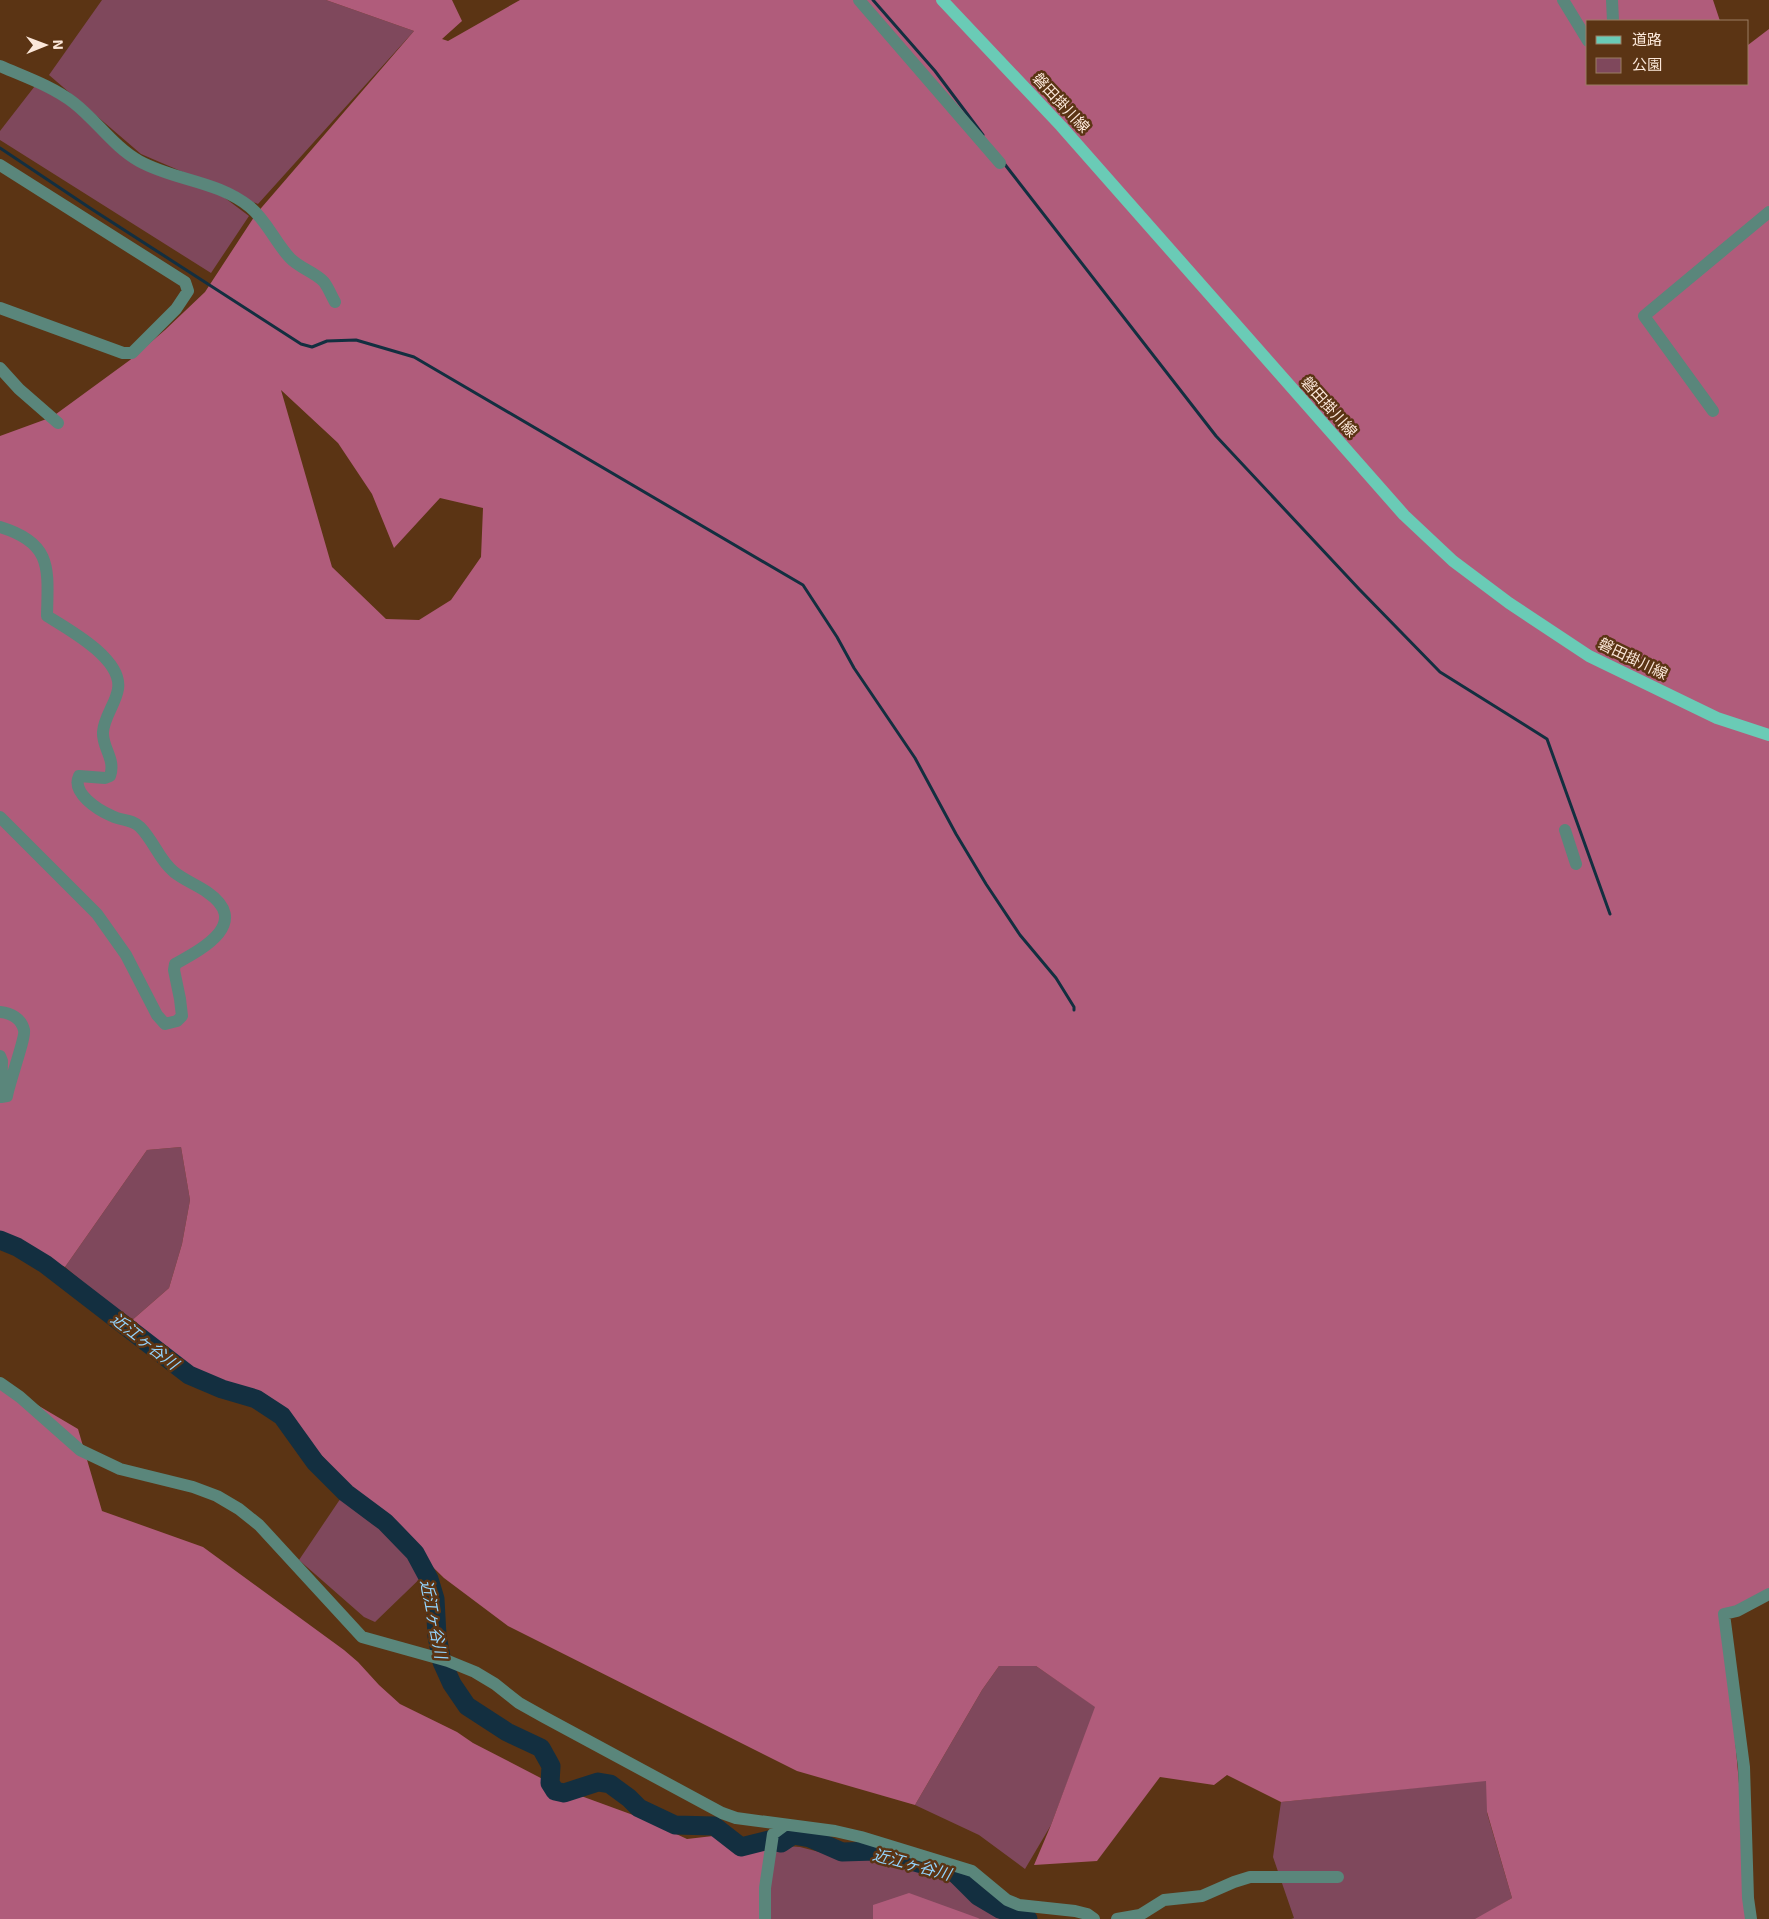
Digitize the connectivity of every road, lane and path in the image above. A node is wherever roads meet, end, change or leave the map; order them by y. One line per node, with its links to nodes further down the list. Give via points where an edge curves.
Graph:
1 (859, 0): 8 (street)
2 (942, 0): 17 (main road, 磐田掛川線, via 1060,126 1404,515 1452,561 1590,656 1718,718)
3 (1563, 0): 6 (street)
4 (1612, 0): 5 (street)
5 (1613, 20)
6 (1586, 38)
7 (0, 66): 11 (street, via 73,102 138,161 224,190 250,208 266,224 290,259 323,281)
8 (1000, 163)
9 (0, 165): 12 (street, via 185,282 188,291 176,309 132,353 123,353)
10 (1769, 212): 14 (street, via 1644,316)
11 (335, 302)
12 (0, 308)
13 (0, 368): 15 (street)
14 (1713, 411)
15 (58, 423)
16 (0, 527): 18 (street, via 19,533 40,550 47,569 47,616 83,638 110,663 118,677 118,689 103,729 103,740 112,762 110,776 79,776 79,790 104,812 134,822 150,838 163,862 176,874 209,892 222,906 224,926 217,936 206,947 175,964 182,1016 177,1021 165,1024 157,1015 126,956 97,914)
17 (1769, 735)
18 (0, 817)
19 (1565, 830): 20 (street)
20 (1576, 864)
21 (0, 1012): 22 (street, via 18,1019 25,1030 7,1096 3,1097 0,1097)
22 (0, 1056)
23 (0, 1383): 25 (street, via 80,1450 120,1469 193,1486 239,1509 259,1525 362,1637 448,1661 475,1672 544,1717 722,1812 736,1818)
24 (1769, 1594): 30 (street, via 1737,1611 1724,1614 1744,1767)
25 (785, 1825): 27 (street, via 773,1834 765,1888); 28 (street, via 844,1833 959,1866 972,1871 1007,1900 1019,1905 1075,1911)
26 (1338, 1878): 29 (street, via 1250,1877 1202,1896 1164,1900 1140,1915)
27 (765, 1919)
28 (1094, 1919)
29 (1118, 1919)
30 (1751, 1919)

